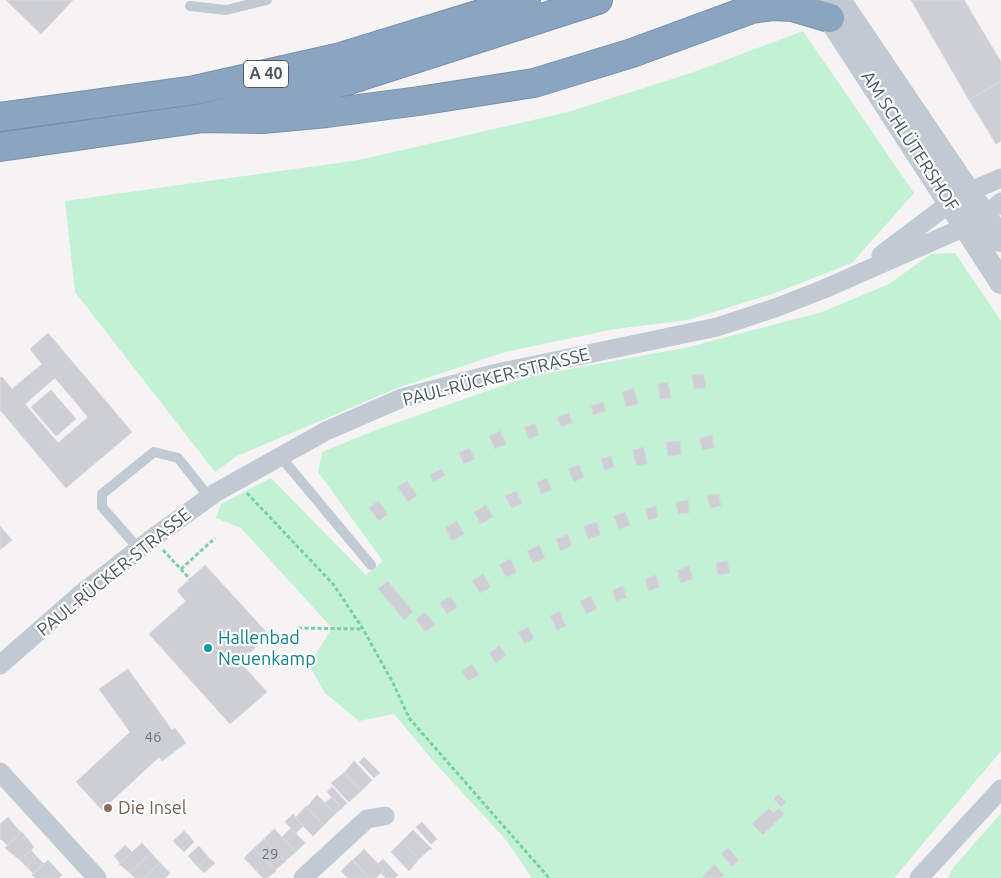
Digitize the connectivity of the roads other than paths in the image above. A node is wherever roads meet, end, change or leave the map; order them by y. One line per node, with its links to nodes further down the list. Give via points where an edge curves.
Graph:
1 (267, 0): 5 (lane, via 226,10)
2 (526, 0): 7 (highway, A 40, via 337,58 195,90)
3 (598, 0): 8 (highway, A 40, via 350,80)
4 (758, 4): 6 (highway); 8 (highway, via 632,53 534,83 327,113 262,119)
5 (190, 6)
6 (829, 6): 11 (street, AM SCHLÜTERSHOF)
7 (0, 117)
8 (203, 118): 9 (highway, A 40)
9 (0, 147)
10 (1001, 178): 11 (street, PAUL-RÜCKER-STRASSE)
11 (960, 198): 12 (street, AM SCHLÜTERSHOF); 14 (street, PAUL-RÜCKER-STRASSE)
12 (984, 214): 13 (street, AM SCHLÜTERSHOF); 14 (street, PAUL-RÜCKER-STRASSE); 15 (street, AM SCHLÜTERSHOF)
13 (1001, 240)
14 (854, 276): 16 (street, PAUL-RÜCKER-STRASSE, via 717,327 497,373 402,398 326,431)
15 (1001, 282)
16 (280, 456): 17 (street, PAUL-RÜCKER-STRASSE); 19 (lane)
17 (209, 497): 18 (street, PAUL-RÜCKER-STRASSE); 18 (lane, via 178,458 154,452 102,494 102,507)
18 (138, 548): 20 (street, PAUL-RÜCKER-STRASSE)
19 (371, 565)
20 (0, 665)
21 (0, 772): 24 (street)
22 (1001, 789): 26 (street)
23 (385, 816): 25 (street, via 367,819)
24 (97, 878)
25 (303, 878)
26 (919, 878)

